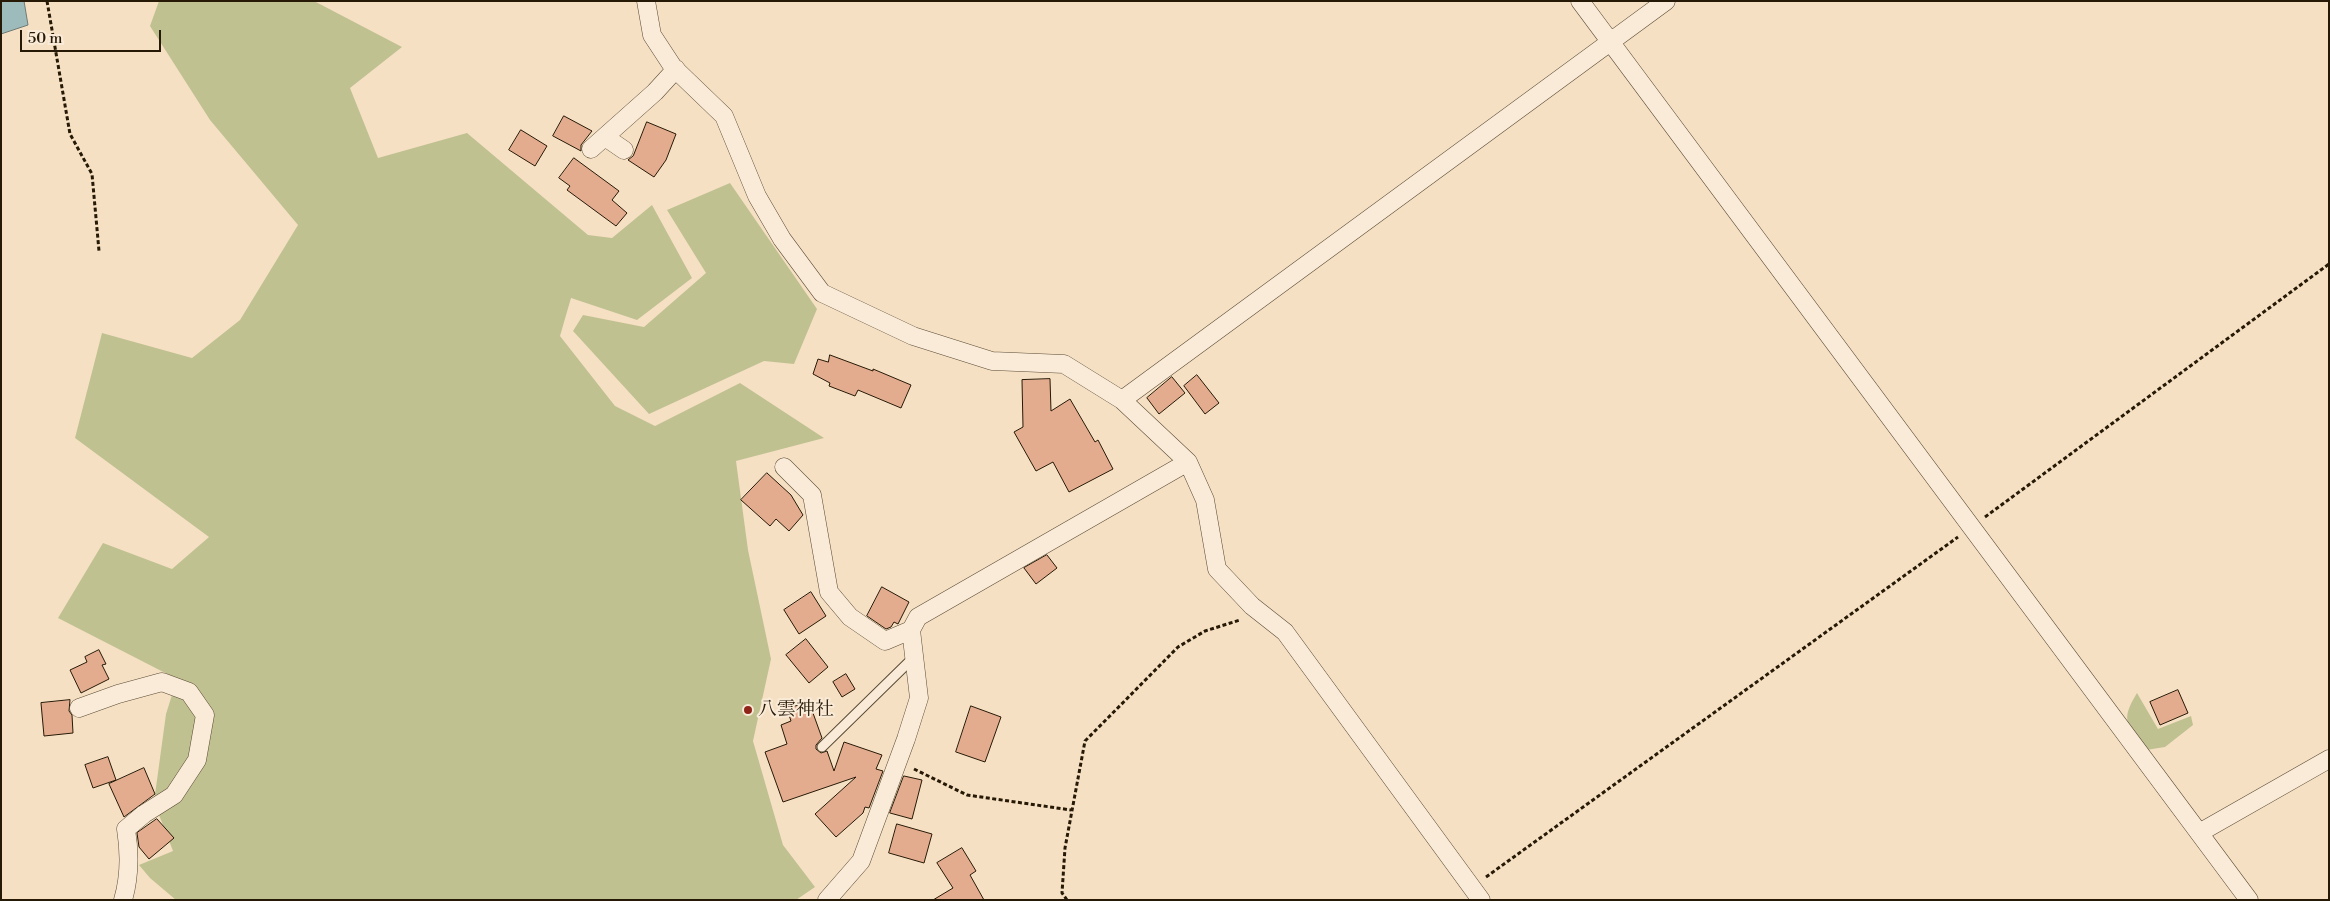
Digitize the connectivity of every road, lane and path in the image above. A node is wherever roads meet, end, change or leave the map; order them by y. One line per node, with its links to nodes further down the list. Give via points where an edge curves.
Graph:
1 (47, 1): 10 (path, via 70,134 92,174)
2 (646, 1): 6 (street, via 652,35)
3 (1580, 1): 5 (street)
4 (1666, 1): 5 (street)
5 (1610, 42): 12 (street); 15 (street)
6 (676, 69): 7 (street); 12 (street, via 724,116 757,196 782,239 822,293 913,336 992,361 1064,364)
7 (605, 137): 8 (street); 9 (street)
8 (591, 149)
9 (624, 150)
10 (99, 251)
11 (2329, 264): 15 (path)
12 (1122, 400): 13 (street)
13 (1188, 462): 16 (street, via 1205,500 1217,569); 17 (street, via 918,617)
14 (784, 467): 17 (street, via 812,495 829,592 850,617 885,642)
15 (1972, 527): 24 (street); 25 (path)
16 (1269, 619): 23 (path, via 1241,620 1205,631 1178,647 1085,740); 25 (street, via 1285,632)
17 (911, 630): 18 (street)
18 (914, 656): 20 (lane); 22 (street, via 919,698)
19 (78, 708): 26 (street, via 162,682 189,692 205,715 197,760 174,795 126,829 128,881)
20 (822, 748)
21 (2329, 759): 24 (street)
22 (897, 762): 23 (path, via 967,796); 27 (street, via 861,861)
23 (1071, 810): 28 (path, via 1062,893)
24 (2199, 832): 29 (street)
25 (1477, 894)
26 (123, 900)
27 (827, 900)
28 (1067, 900)
29 (2249, 900)

